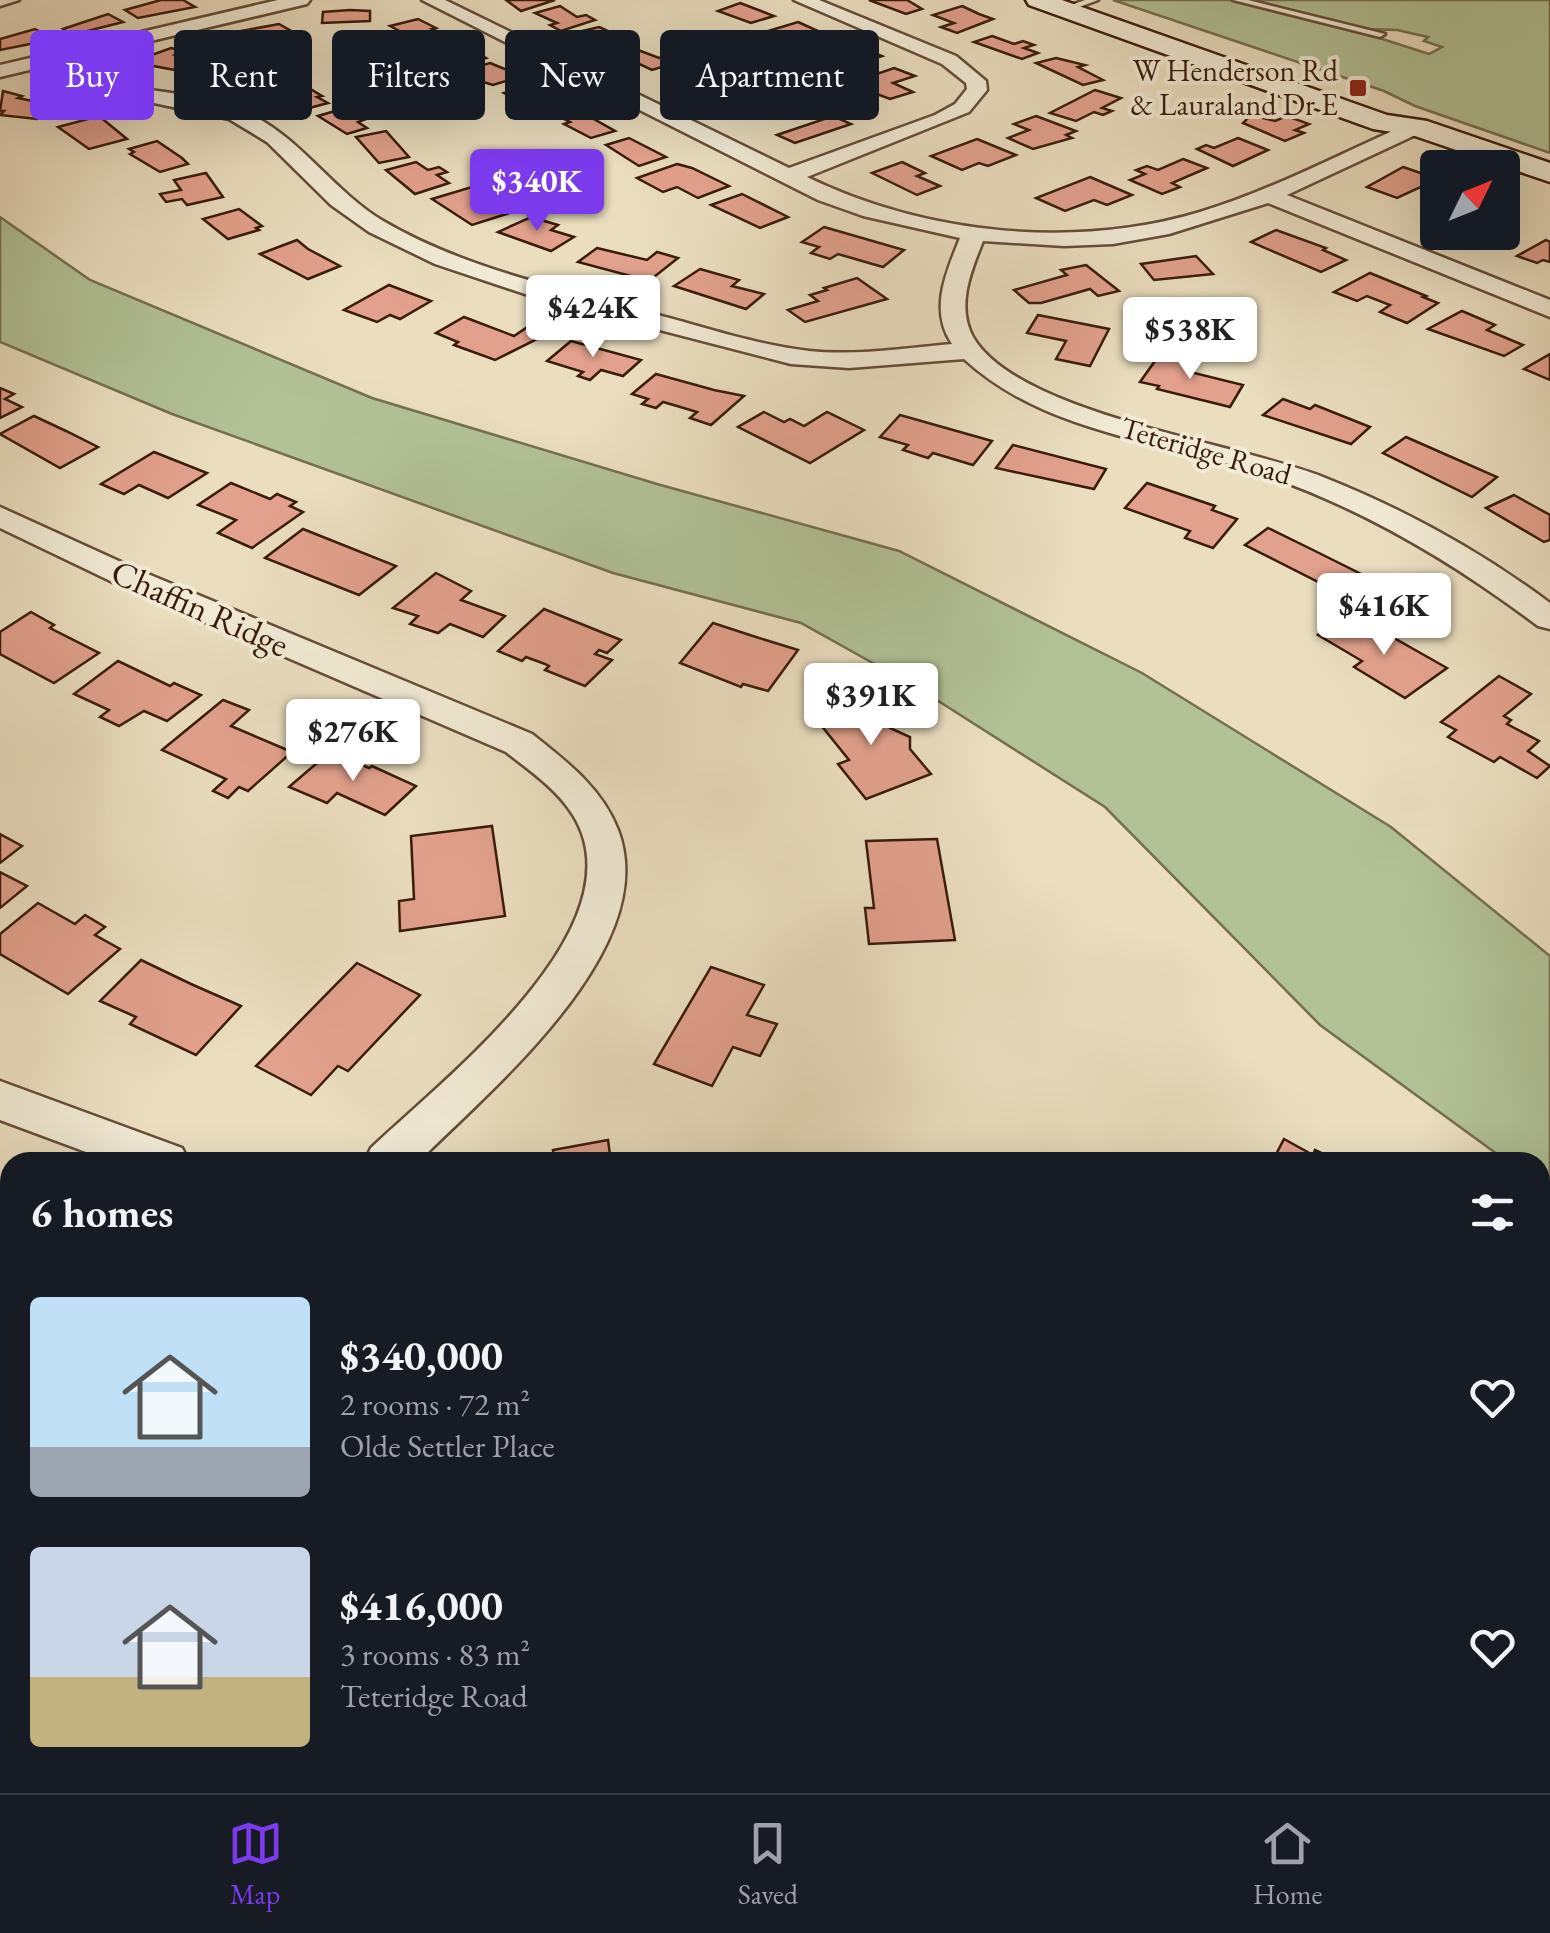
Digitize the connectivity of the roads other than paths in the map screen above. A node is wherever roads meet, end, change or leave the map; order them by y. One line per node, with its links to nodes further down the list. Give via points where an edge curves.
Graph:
1 (15, 0): 7 (lane)
2 (301, 0): 8 (street)
3 (431, 0): 15 (street)
4 (803, 0): 15 (street, via 949,60 976,81 977,90 942,119)
5 (1237, 0): 9 (lane)
6 (1073, 2): 13 (main road, via 1383,123)
7 (0, 3)
8 (154, 34)
9 (1380, 34)
10 (30, 64): 11 (street)
11 (0, 71)
12 (154, 94): 19 (street, via 236,115 277,138 330,195 376,227 452,262 548,293 812,359)
13 (1417, 127): 14 (main road); 16 (street)
14 (1550, 174)
15 (788, 176): 17 (street, via 892,218)
16 (1266, 194): 17 (street, via 1203,219 1125,234); 18 (street)
17 (974, 233): 19 (street, via 950,300)
18 (1550, 309)
19 (969, 351): 21 (street, Teteridge Road, via 1000,377 1055,405 1270,467 1352,500 1454,553)
20 (0, 516): 24 (street, Chaffin Ridge, via 519,743 582,801 604,856 605,893 586,944 542,1007)
21 (1550, 619)
22 (0, 1100): 23 (street)
23 (139, 1152)
24 (396, 1152)

